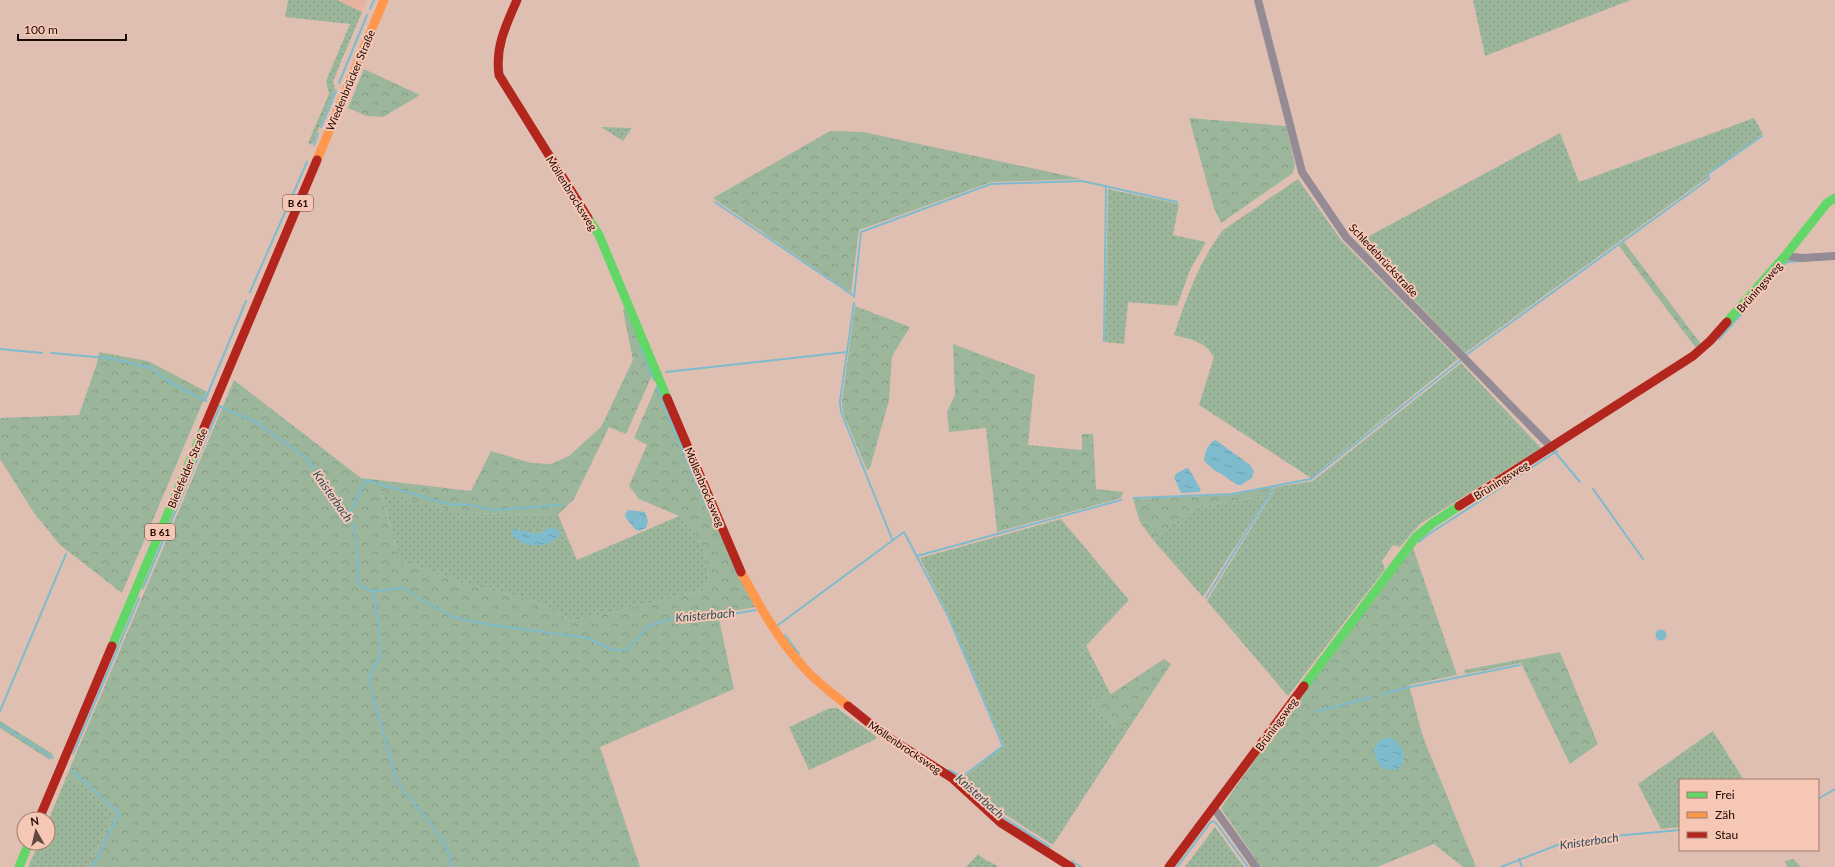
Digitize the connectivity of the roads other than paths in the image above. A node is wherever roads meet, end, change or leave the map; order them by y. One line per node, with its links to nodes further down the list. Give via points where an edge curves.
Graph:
1 (384, 0): 4 (street, Wiedenbrücker Straße / B 61)
2 (517, 0): 13 (street, Möllenbrocksweg, via 497,48 499,75 599,235 739,568 760,609 806,671 840,701 882,734 952,778 1001,823)
3 (1258, 0): 8 (street, Schledebrückstraße, via 1302,172 1346,237)
4 (316, 160): 10 (street, Bielefelder Straße / B 61)
5 (1835, 198): 6 (street, Brüningsweg, via 1828,203)
6 (1786, 256): 7 (street); 8 (street, Brüningsweg, via 1710,341 1693,356)
7 (1835, 256)
8 (1552, 448): 9 (street, Brüningsweg, via 1416,537)
9 (1214, 808): 14 (street, Brüningsweg); 15 (street)
10 (42, 811)
11 (26, 851): 12 (street)
12 (19, 867)
13 (1071, 867)
14 (1169, 867)
15 (1256, 867)

